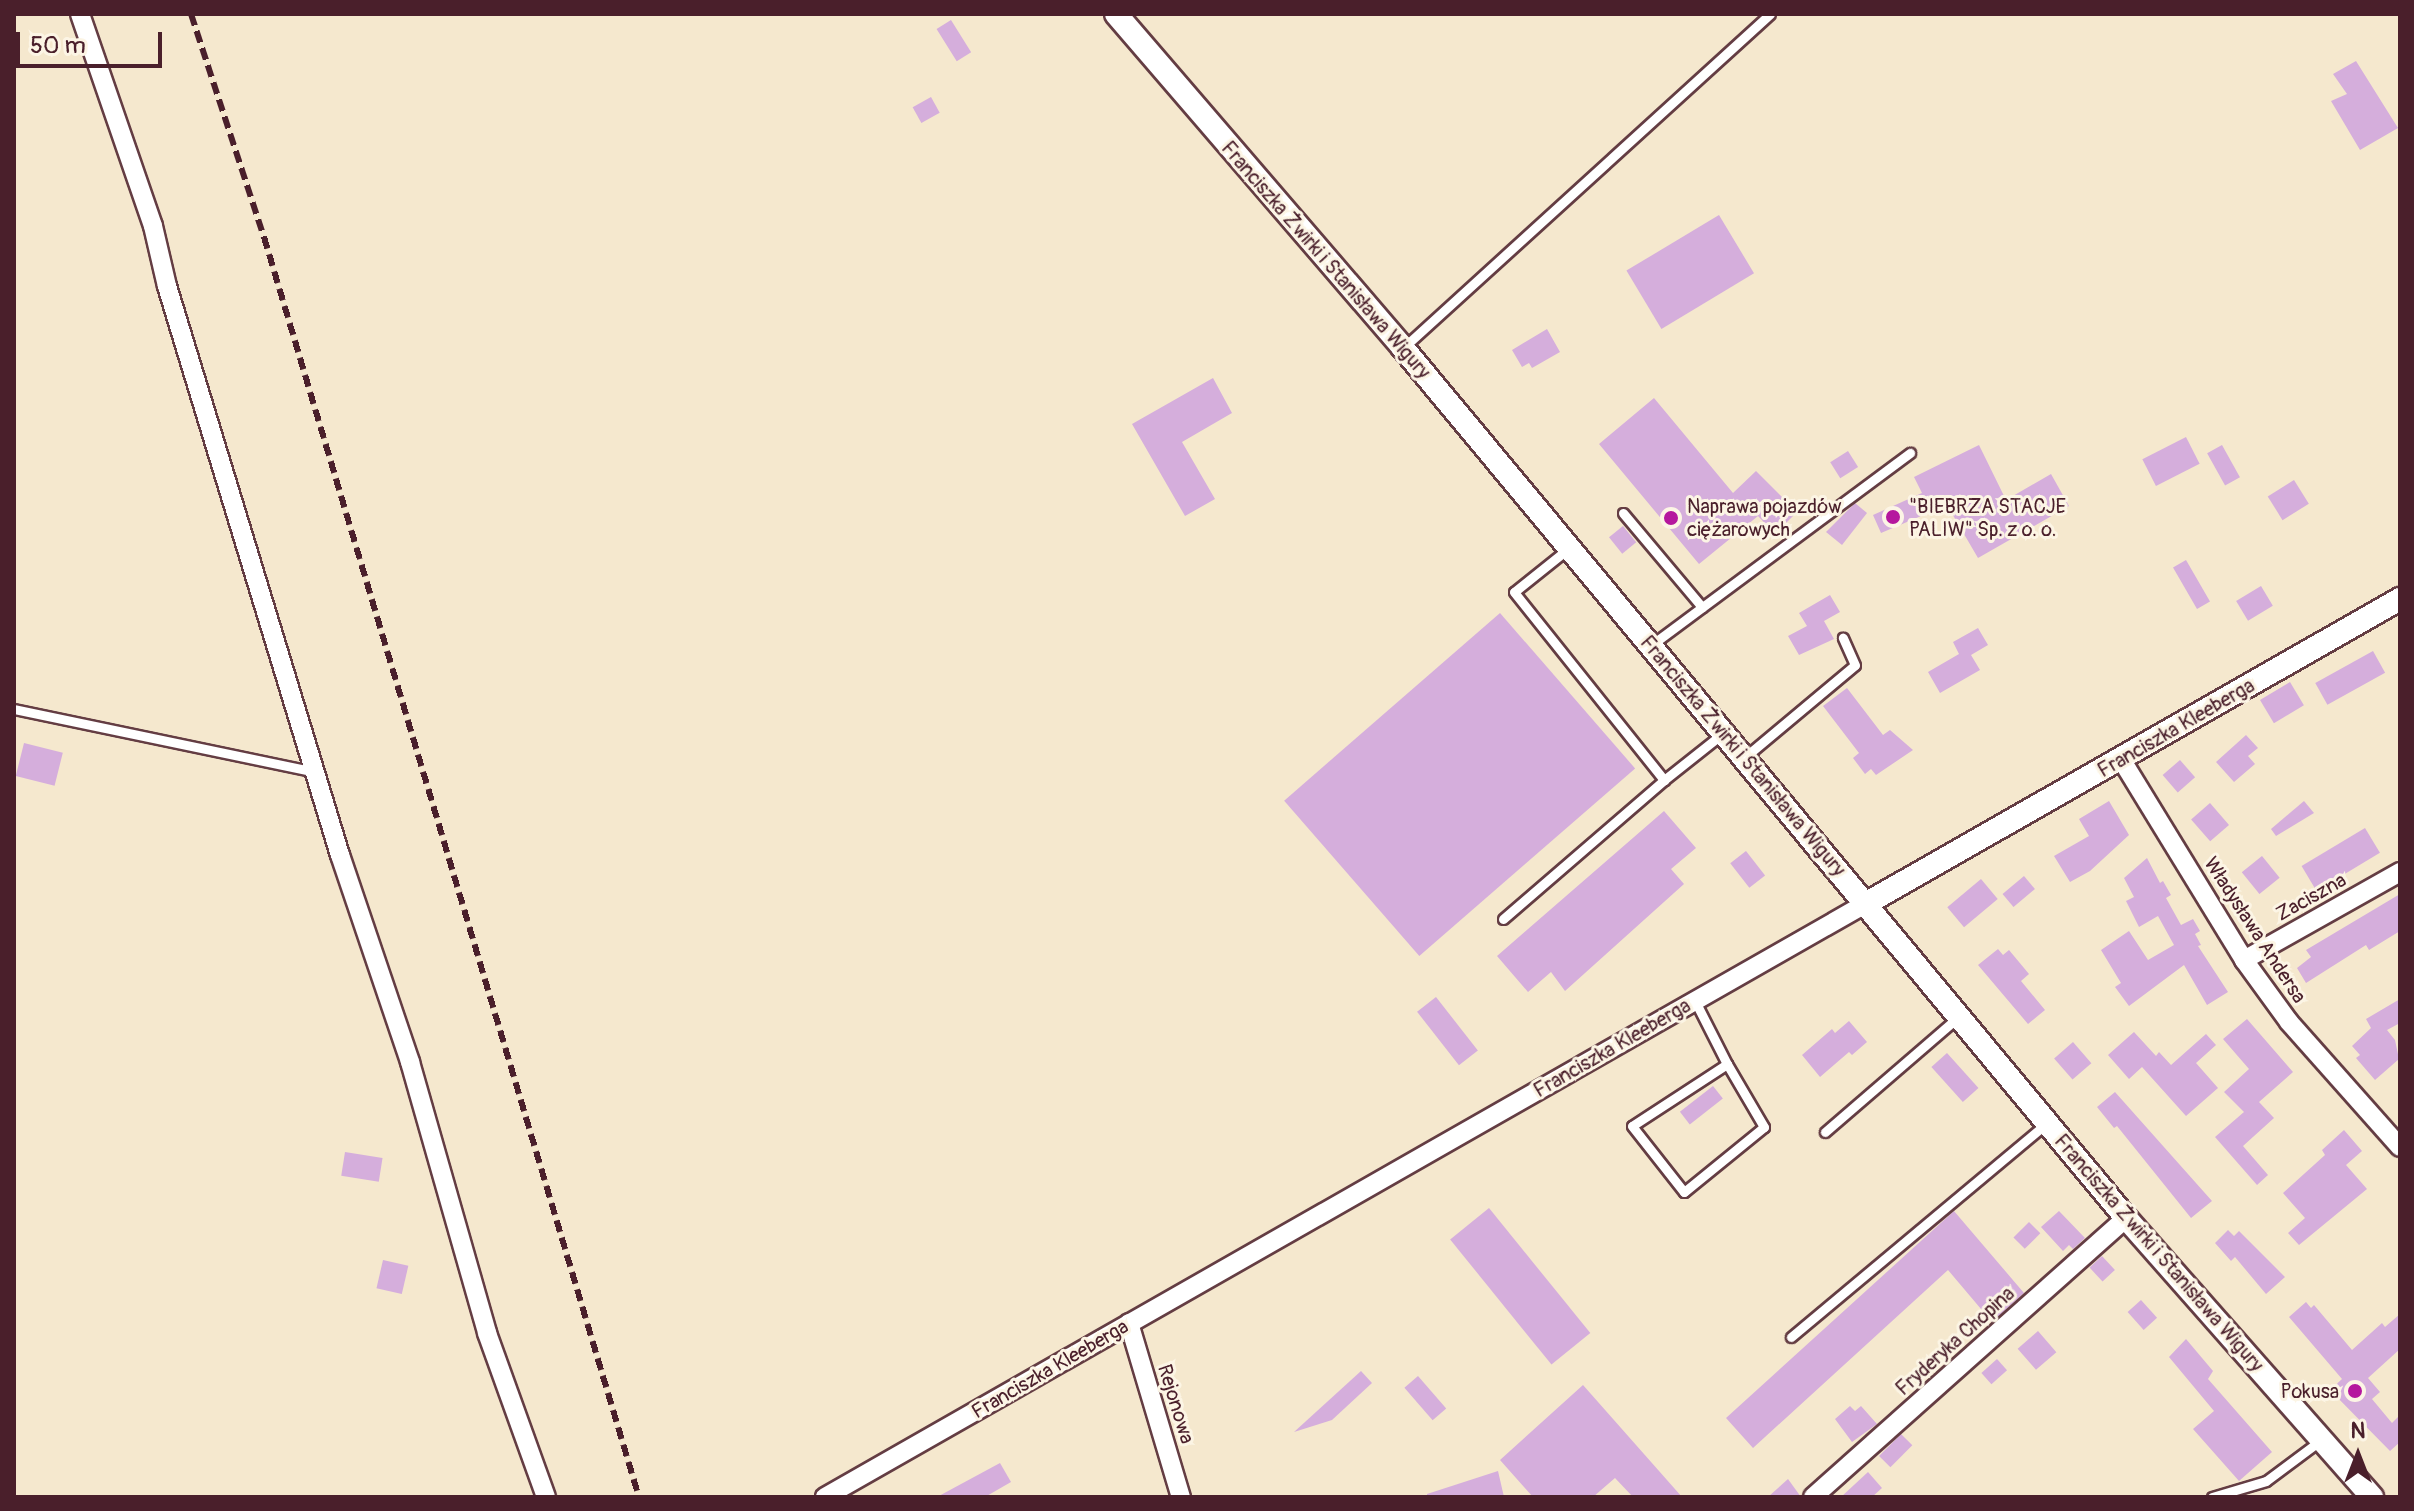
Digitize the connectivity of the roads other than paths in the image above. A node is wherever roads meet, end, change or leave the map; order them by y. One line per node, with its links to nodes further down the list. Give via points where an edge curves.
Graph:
1 (80, 14): 16 (street, via 153,226)
2 (1116, 14): 4 (street, Franciszka Żwirki i Stanisława Wigury)
3 (1770, 14): 4 (lane)
4 (1403, 348): 7 (street, Franciszka Żwirki i Stanisława Wigury)
5 (1910, 453): 9 (lane)
6 (1623, 513): 9 (lane)
7 (1569, 548): 11 (street, Franciszka Żwirki i Stanisława Wigury); 17 (lane, via 1514,592)
8 (2400, 599): 15 (street, Franciszka Kleeberga)
9 (1702, 607): 11 (lane)
10 (1843, 638): 14 (lane, via 1855,665)
11 (1650, 646): 13 (street, Franciszka Żwirki i Stanisława Wigury)
12 (14, 709): 16 (lane)
13 (1723, 733): 14 (street, Franciszka Żwirki i Stanisława Wigury); 17 (lane)
14 (1745, 757): 19 (street, Franciszka Żwirki i Stanisława Wigury)
15 (2121, 759): 19 (street, Franciszka Kleeberga); 21 (street, Władysława Andersa)
16 (315, 772): 32 (street, via 410,1062 487,1333)
17 (1664, 780): 20 (lane)
18 (2400, 872): 21 (street, Zaciszna)
19 (1867, 903): 22 (street, Franciszka Kleeberga); 23 (street, Franciszka Żwirki i Stanisława Wigury)
20 (1503, 919)
21 (2244, 960): 27 (street, Władysława Andersa, via 2289,1022)
22 (1695, 1001): 24 (lane); 29 (street, Franciszka Kleeberga)
23 (1960, 1016): 25 (street, Franciszka Żwirki i Stanisława Wigury); 26 (lane)
24 (1727, 1064): 24 (lane, via 1632,1126 1684,1192 1764,1127)
25 (2048, 1123): 28 (street, Franciszka Żwirki i Stanisława Wigury); 30 (lane)
26 (1825, 1132)
27 (2400, 1147)
28 (2126, 1218): 31 (street, Franciszka Żwirki i Stanisława Wigury); 35 (street, Fryderyka Chopina)
29 (1129, 1323): 33 (street, Franciszka Kleeberga); 34 (street, Rejonowa)
30 (1791, 1337)
31 (2322, 1440): 36 (lane, via 2266,1481); 37 (street, Franciszka Żwirki i Stanisława Wigury)
32 (546, 1497)
33 (825, 1497)
34 (1181, 1497)
35 (1813, 1497)
36 (2212, 1497)
37 (2372, 1497)

